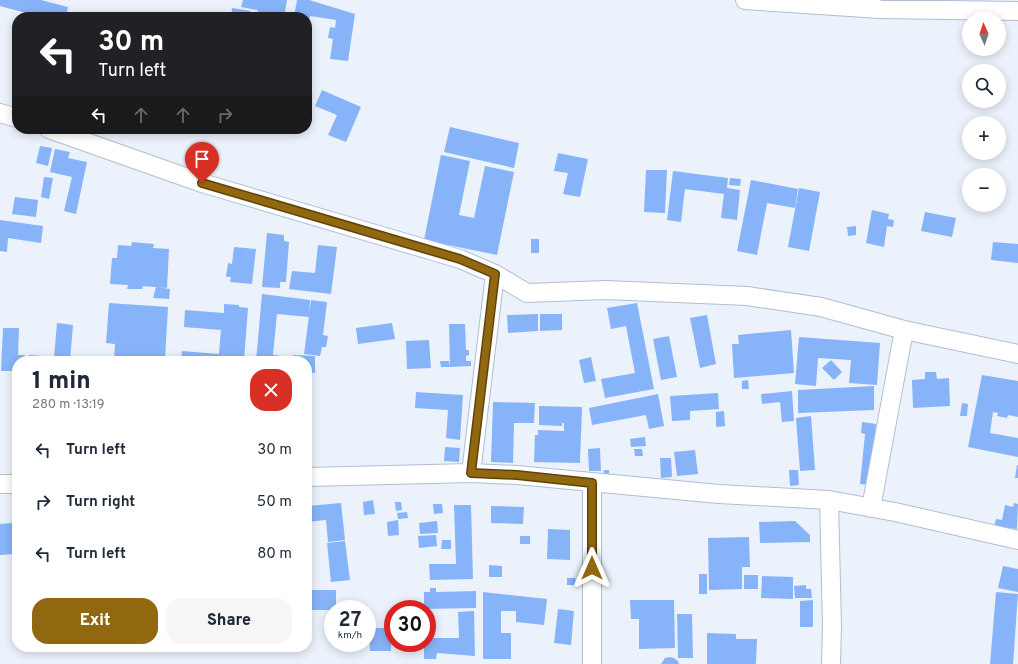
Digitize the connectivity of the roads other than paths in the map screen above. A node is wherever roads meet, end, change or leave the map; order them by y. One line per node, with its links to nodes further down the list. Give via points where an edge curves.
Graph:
1 (745, 0): 2 (street, via 880,9)
2 (1018, 11)
3 (0, 113): 4 (street)
4 (12, 117)
5 (63, 134): 6 (street, via 202,183 460,259)
6 (495, 274): 7 (street, via 527,293 606,290 747,296 821,307); 9 (street)
7 (904, 330): 8 (street); 15 (street)
8 (1018, 354)
9 (471, 473): 10 (street); 11 (street)
10 (312, 477)
11 (592, 483): 14 (street); 17 (street)
12 (0, 484): 13 (street)
13 (12, 484)
14 (829, 500): 15 (street); 18 (street)
15 (871, 508): 16 (street)
16 (1018, 540)
17 (592, 664)
18 (831, 664)

